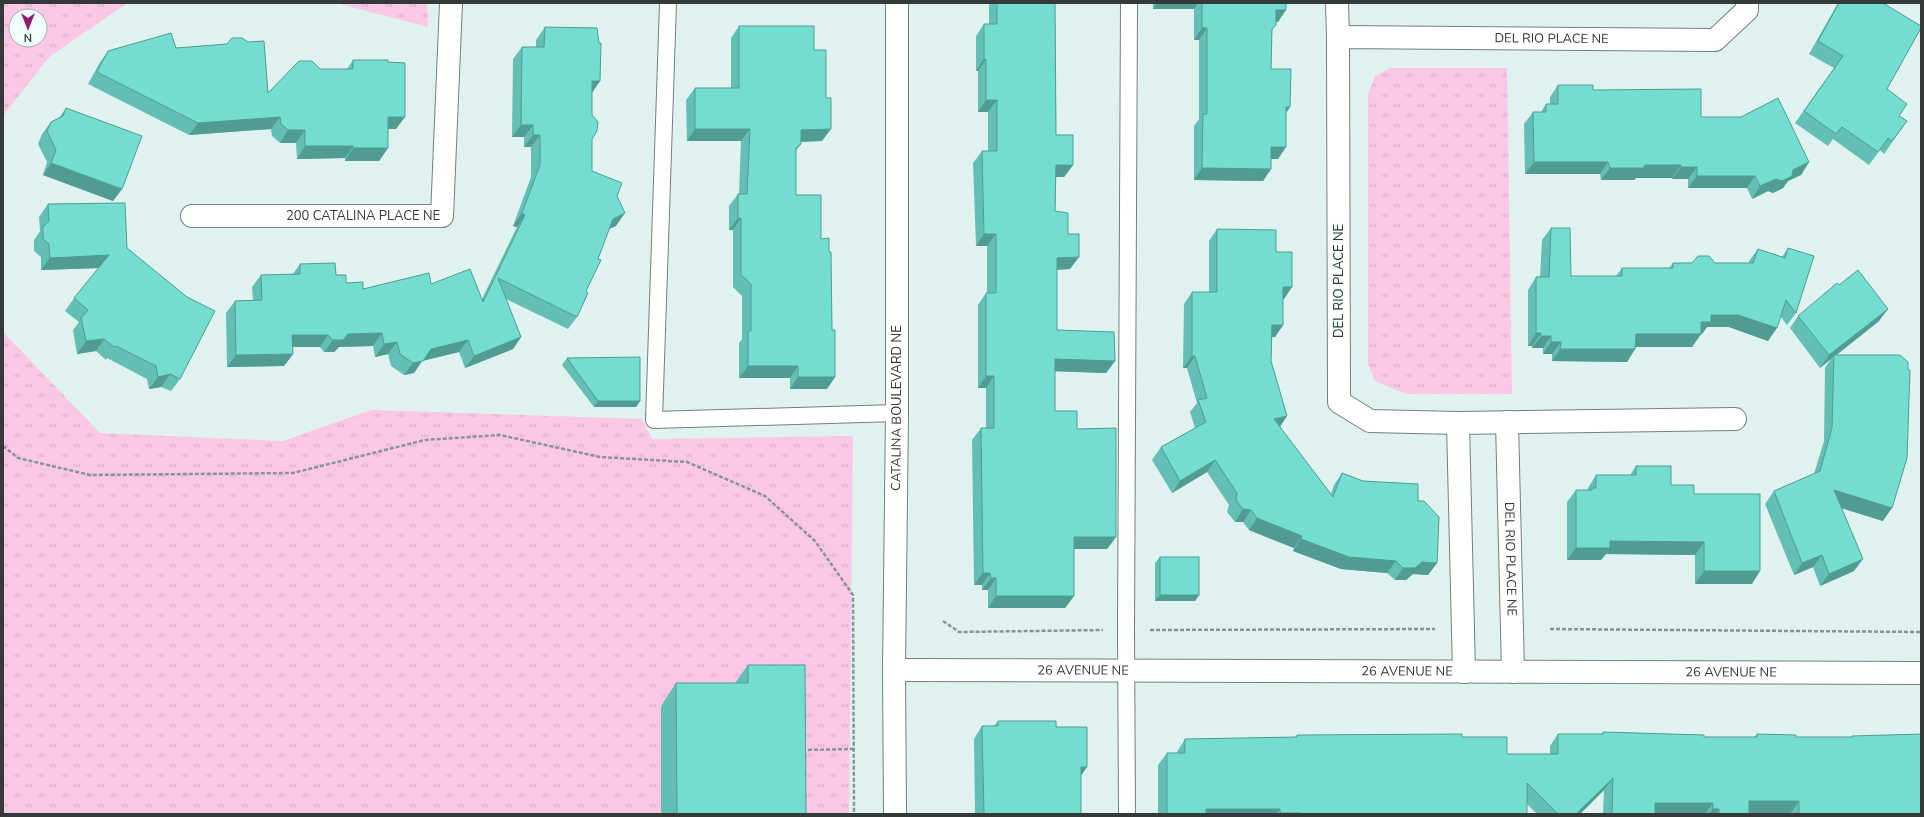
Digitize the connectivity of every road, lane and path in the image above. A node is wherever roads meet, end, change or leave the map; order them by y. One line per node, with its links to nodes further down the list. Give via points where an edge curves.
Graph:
1 (451, 3): 8 (street, 200 CATALINA PLACE NE, via 442,216)
2 (668, 3): 9 (lane, via 654,420)
3 (897, 3): 9 (street, CATALINA BOULEVARD NE)
4 (1129, 3): 17 (lane)
5 (1337, 3): 7 (street, DEL RIO PLACE NE)
6 (1747, 3): 7 (street, DEL RIO PLACE NE, via 1747,10 1715,40)
7 (1338, 37): 12 (street, DEL RIO PLACE NE, via 1339,402 1370,421)
8 (192, 216)
9 (897, 413): 19 (street, CATALINA BOULEVARD NE)
10 (1735, 419): 11 (street, DEL RIO PLACE NE)
11 (1507, 422): 12 (street, DEL RIO PLACE NE); 22 (street, DEL RIO PLACE NE)
12 (1458, 423): 21 (street)
13 (3, 446): 24 (path, via 18,458 90,475 293,473 425,440 500,435 600,457 687,462 765,496 815,541 853,595)
14 (943, 622): 17 (path, via 959,632)
15 (1435, 629): 17 (path)
16 (1550, 629): 18 (path)
17 (1126, 630): 20 (lane)
18 (1921, 632)
19 (894, 670): 20 (street, 26 AVENUE NE); 27 (street, CATALINA BOULEVARD NE)
20 (1126, 670): 21 (street, 26 AVENUE NE); 28 (lane)
21 (1464, 672): 22 (street, 26 AVENUE NE)
22 (1513, 672): 23 (street, 26 AVENUE NE)
23 (1921, 673)
24 (853, 749): 25 (path); 26 (path)
25 (797, 750)
26 (854, 814)
27 (895, 814)
28 (1127, 814)

